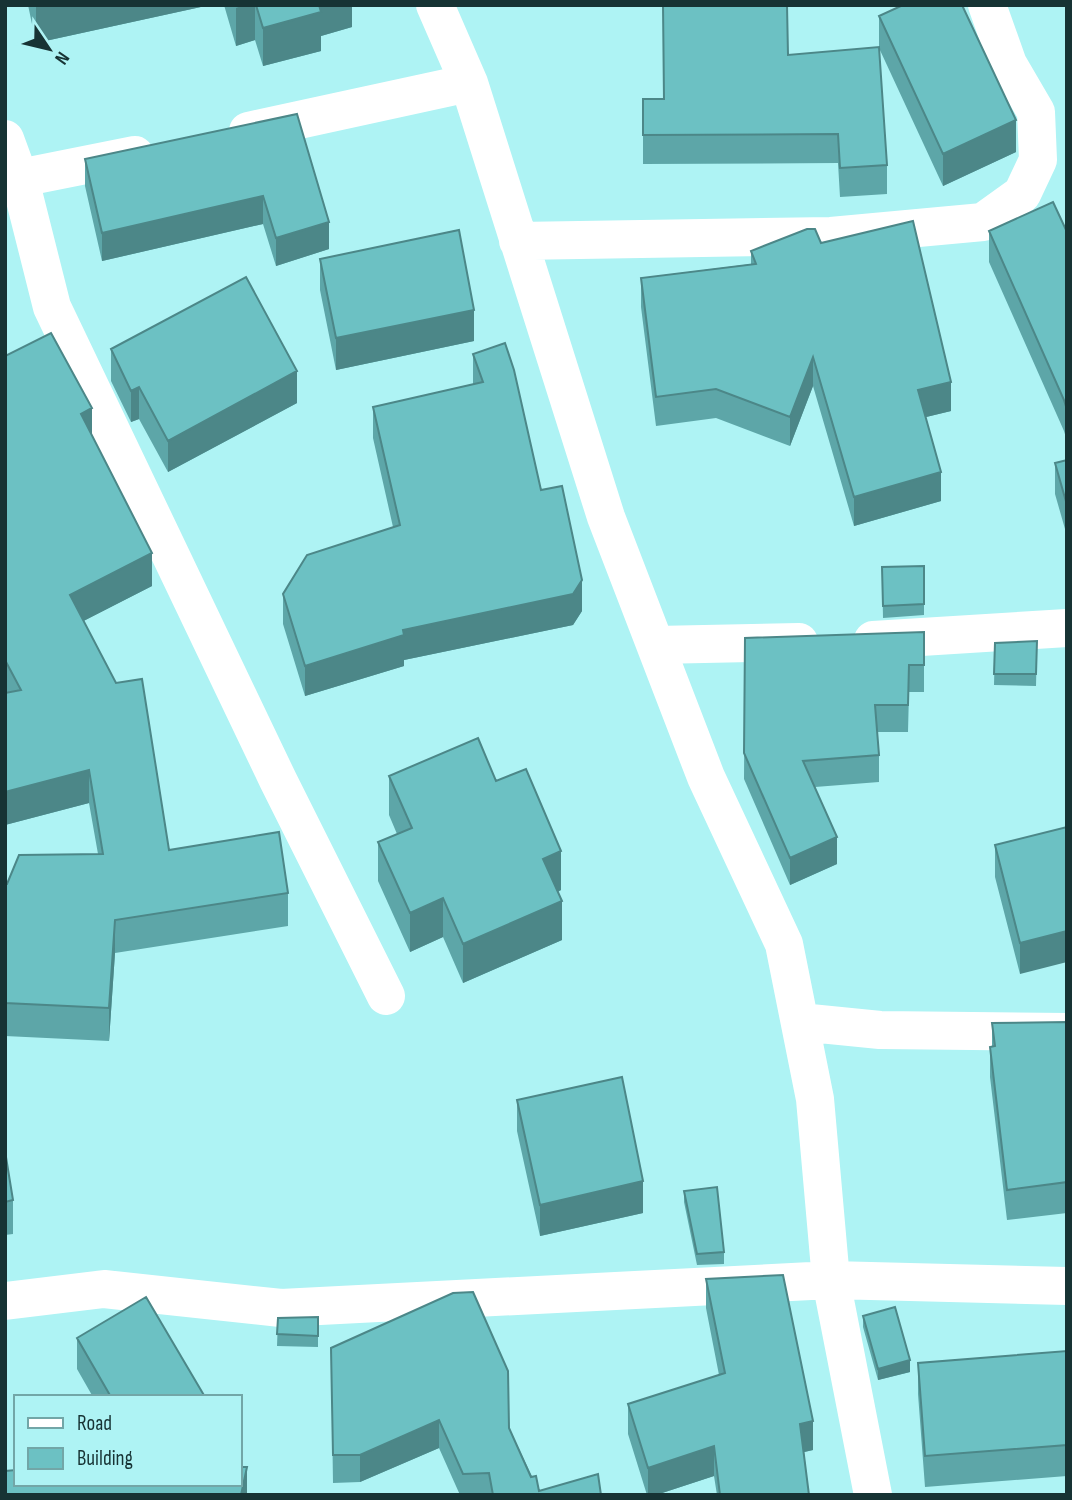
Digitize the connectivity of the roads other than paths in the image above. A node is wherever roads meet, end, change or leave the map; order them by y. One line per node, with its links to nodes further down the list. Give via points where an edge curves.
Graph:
1 (435, 5): 3 (street)
2 (987, 5): 8 (street, via 1008,64 1036,112 1038,159 1022,194 983,222 831,236)
3 (469, 83): 5 (street); 8 (street)
4 (5, 139): 7 (street)
5 (211, 139)
6 (170, 148): 7 (street)
7 (12, 181): 11 (street, via 52,307)
8 (518, 240): 10 (street, via 606,517)
9 (1067, 628): 10 (street, via 900,639)
10 (656, 645): 12 (street, via 706,777 784,944)
11 (386, 996)
12 (800, 1022): 13 (street, via 880,1030); 14 (street, via 815,1099)
13 (1067, 1032)
14 (831, 1280): 15 (street); 16 (street, via 281,1308 104,1289); 17 (street)
15 (1067, 1286)
16 (5, 1301)
17 (873, 1495)

